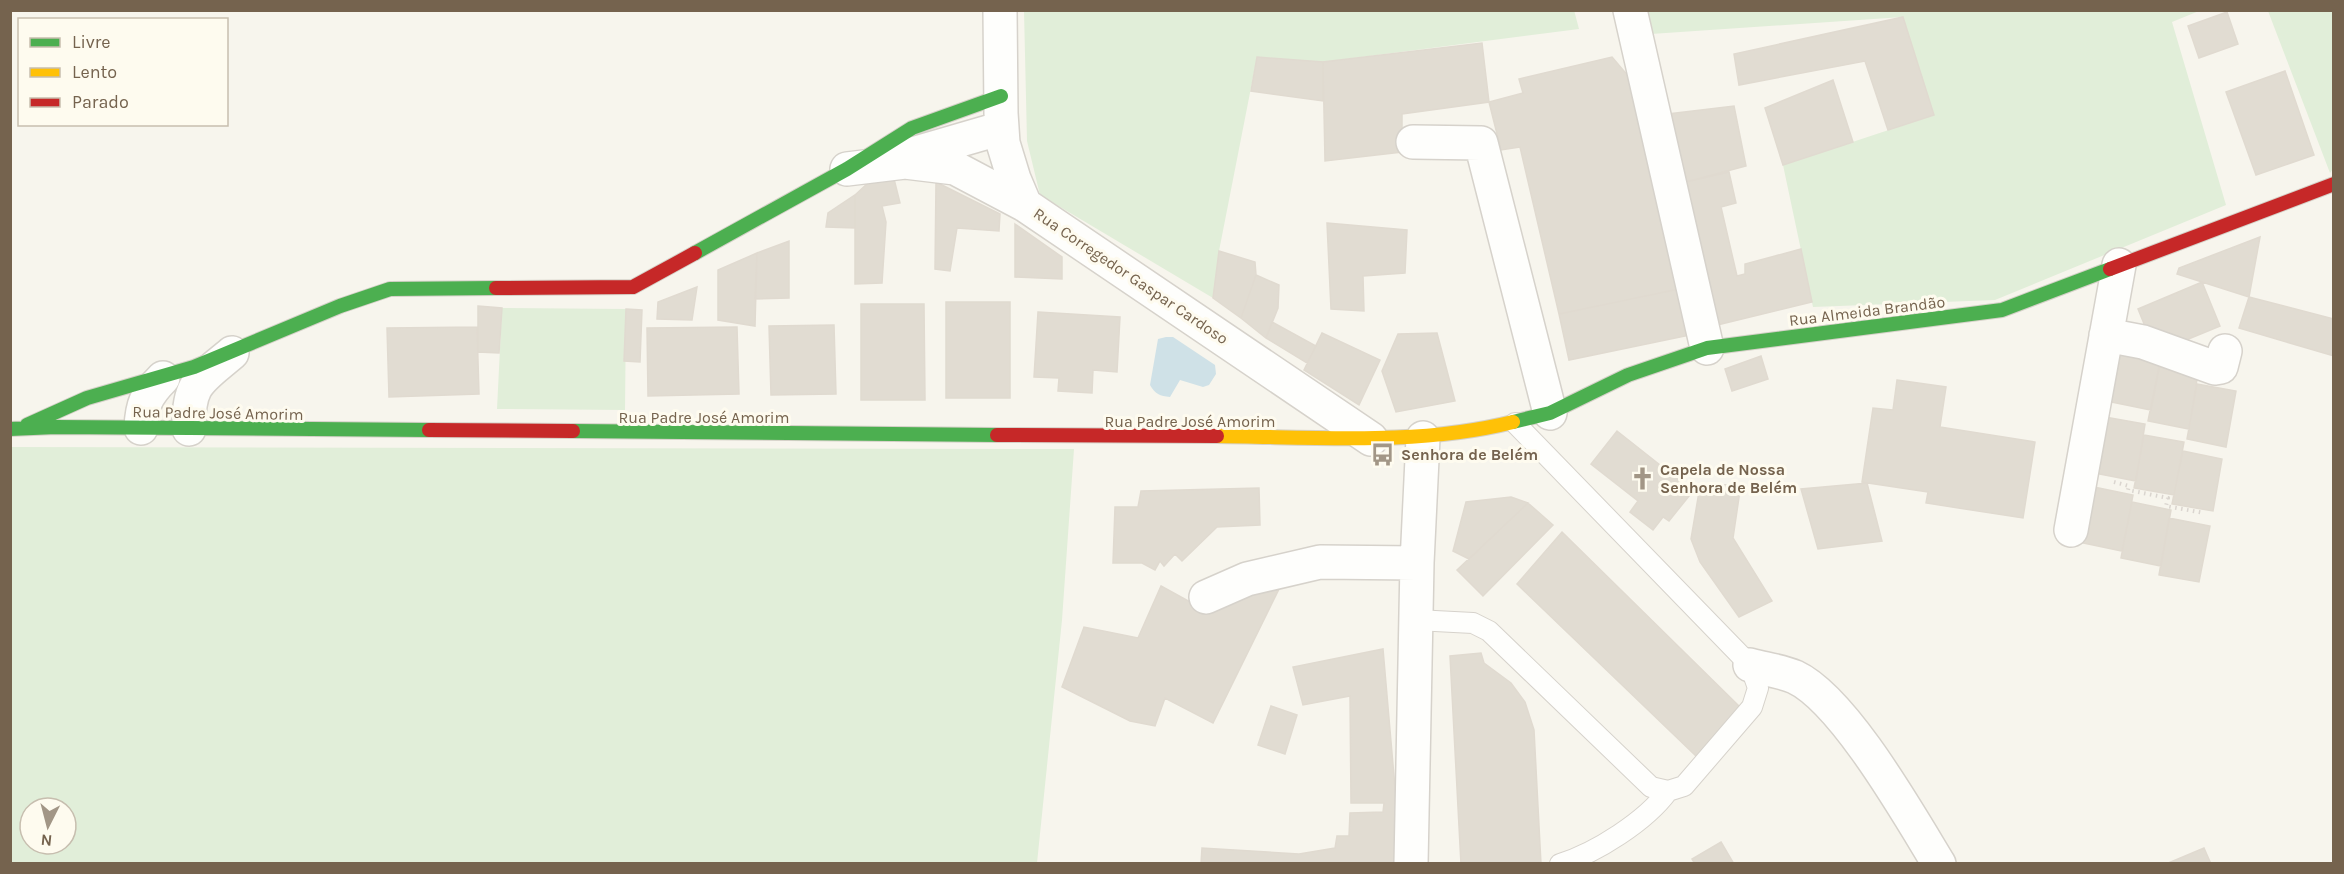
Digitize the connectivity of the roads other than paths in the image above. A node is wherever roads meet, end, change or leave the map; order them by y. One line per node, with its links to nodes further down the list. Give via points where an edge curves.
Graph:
1 (1000, 10): 3 (street, Rua Corregedor Gaspar Cardoso)
2 (1630, 10): 10 (street)
3 (1002, 112): 5 (street, via 940,144); 7 (street, Rua Corregedor Gaspar Cardoso, via 1014,179)
4 (1413, 142): 14 (street, via 1481,143)
5 (861, 167): 7 (street, via 905,162 955,168); 11 (street, via 633,287 390,289 353,300)
6 (2334, 184): 8 (street, Rua Almeida Brandão)
7 (1025, 205): 19 (street, Rua Corregedor Gaspar Cardoso)
8 (2119, 265): 9 (street); 10 (street, Rua Almeida Brandão, via 2002,310)
9 (2106, 335): 12 (street, via 2143,342 2215,368 2221,367); 20 (street)
10 (1707, 348): 14 (street, Rua Almeida Brandão, via 1628,375)
11 (235, 351): 13 (street); 18 (street, via 196,386 189,401)
12 (2225, 351)
13 (162, 378): 16 (street, via 147,394); 17 (street, via 89,396 52,409)
14 (1550, 413): 15 (street, Rua Almeida Brandão)
15 (1515, 423): 19 (street, Rua Almeida Brandão); 24 (lane)
16 (141, 428): 17 (street, Rua Padre José Amorim); 18 (street, Rua Padre José Amorim)
17 (15, 429)
18 (189, 429): 19 (street, Rua Padre José Amorim)
19 (1397, 438): 21 (street)
20 (2071, 530)
21 (1417, 563): 22 (street, via 1320,562 1247,579); 23 (street)
22 (1206, 597)
23 (1416, 620): 25 (lane, via 1473,623 1489,631 1651,787); 26 (street)
24 (1750, 665): 25 (lane, via 1758,688 1752,707 1683,786); 28 (street, via 1795,677 1828,700)
25 (1668, 791): 27 (lane, via 1657,806 1631,826)
26 (1411, 864)
27 (1560, 864)
28 (1939, 864)

